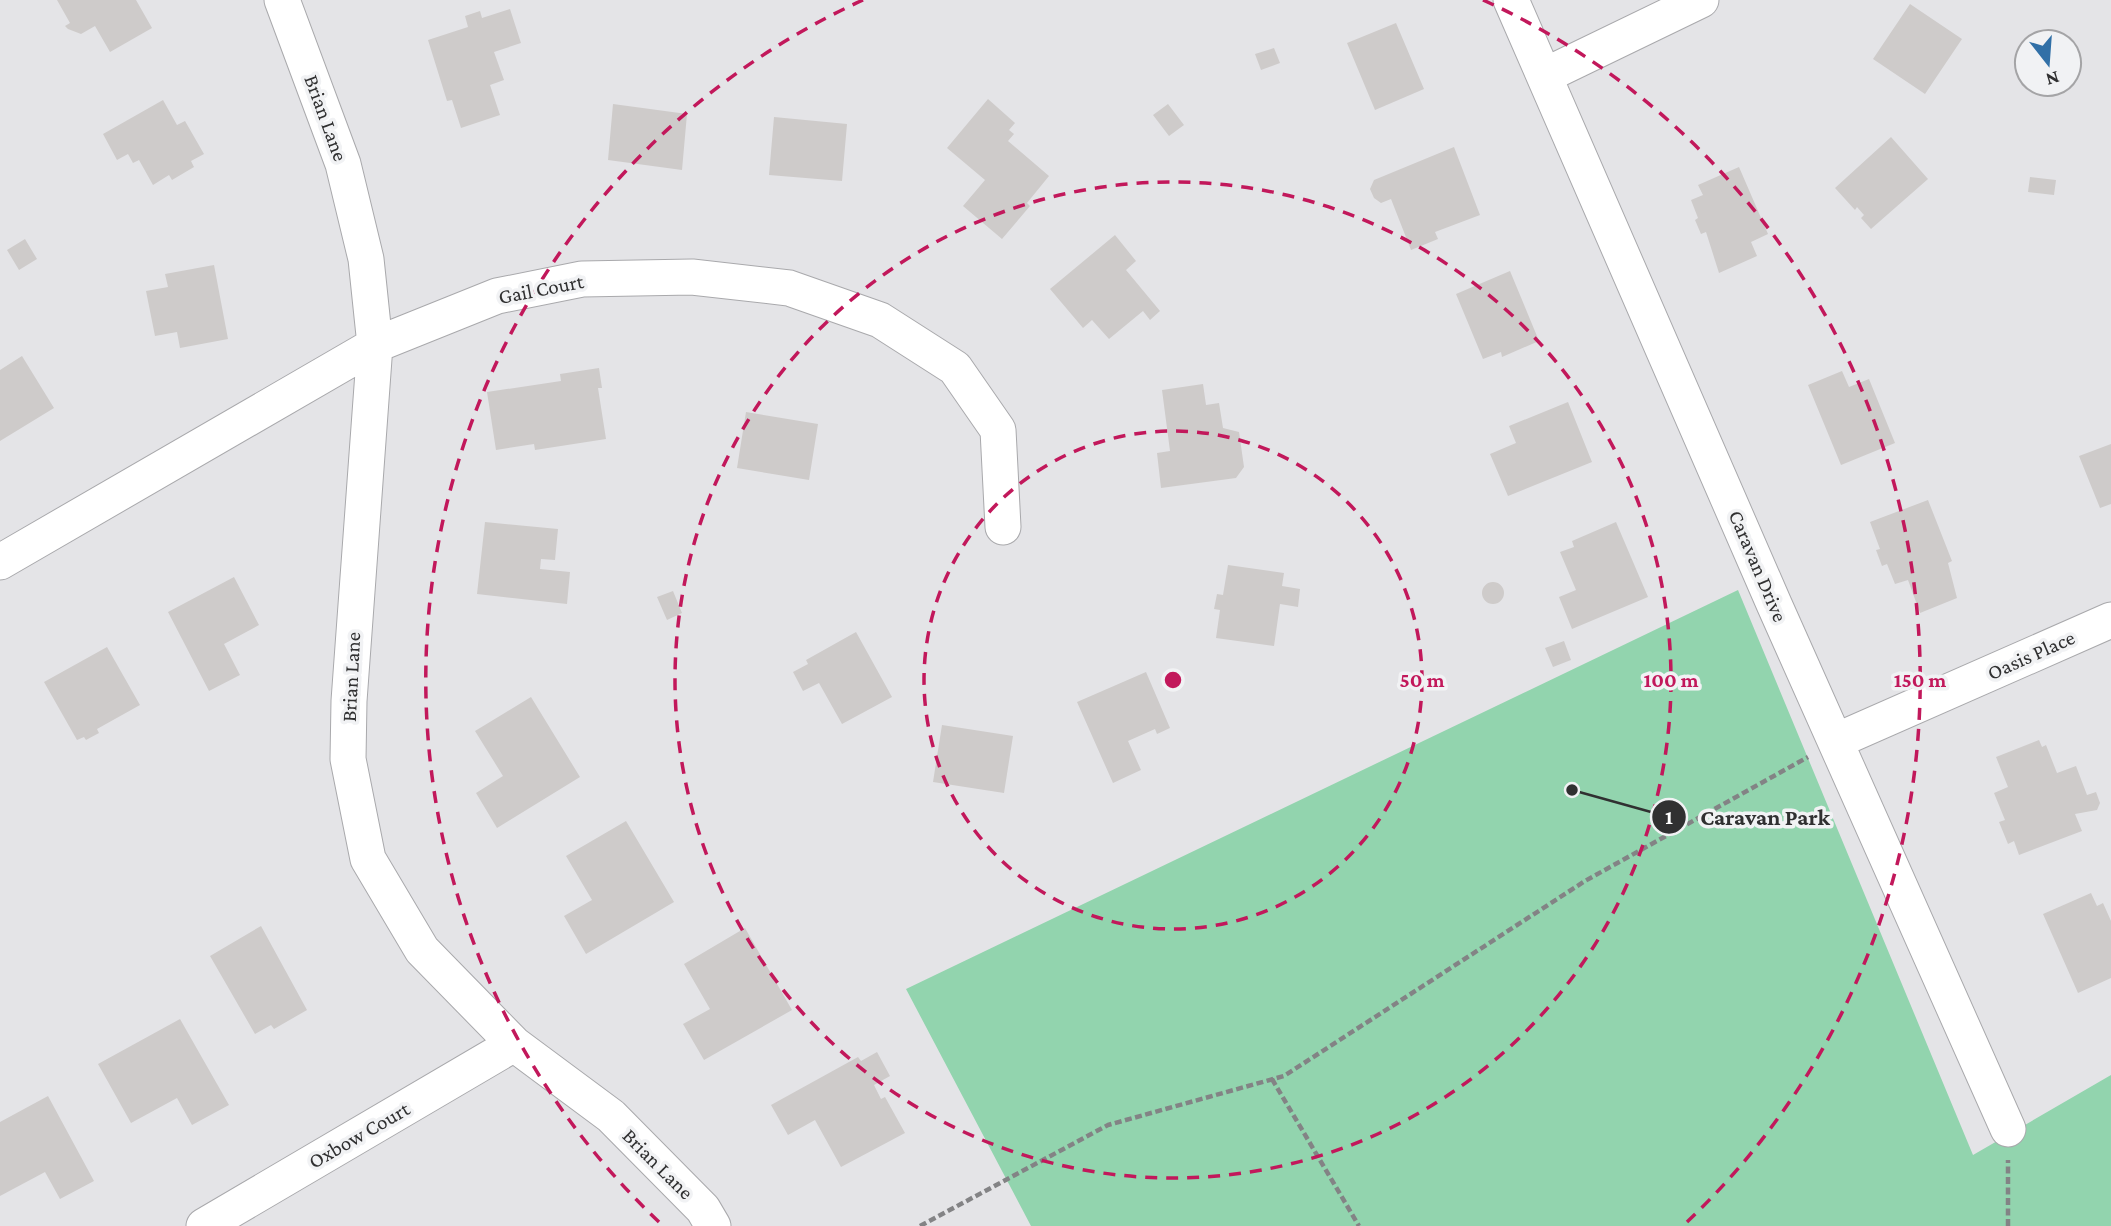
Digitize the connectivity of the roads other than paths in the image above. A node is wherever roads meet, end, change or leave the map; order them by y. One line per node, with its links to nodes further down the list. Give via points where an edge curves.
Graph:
1 (282, 0): 5 (street, Brian Lane, via 343,164 366,260)
2 (1511, 0): 4 (street, Caravan Drive)
3 (1701, 0): 4 (street)
4 (1546, 75): 9 (street, Caravan Drive)
5 (375, 345): 6 (street, Gail Court, via 497,296 582,279 692,276 789,288 880,320 955,368 998,430); 7 (street, Gail Court); 10 (street, Brian Lane, via 349,701 350,772 368,859 422,950)
6 (1003, 527)
7 (0, 562)
8 (2111, 620): 9 (street, Oasis Place)
9 (1836, 741): 11 (street, Caravan Drive)
10 (514, 1044): 12 (street, Oxbow Court); 13 (street, Brian Lane, via 611,1116 703,1209)
11 (2008, 1129)
12 (204, 1226)
13 (713, 1226)

